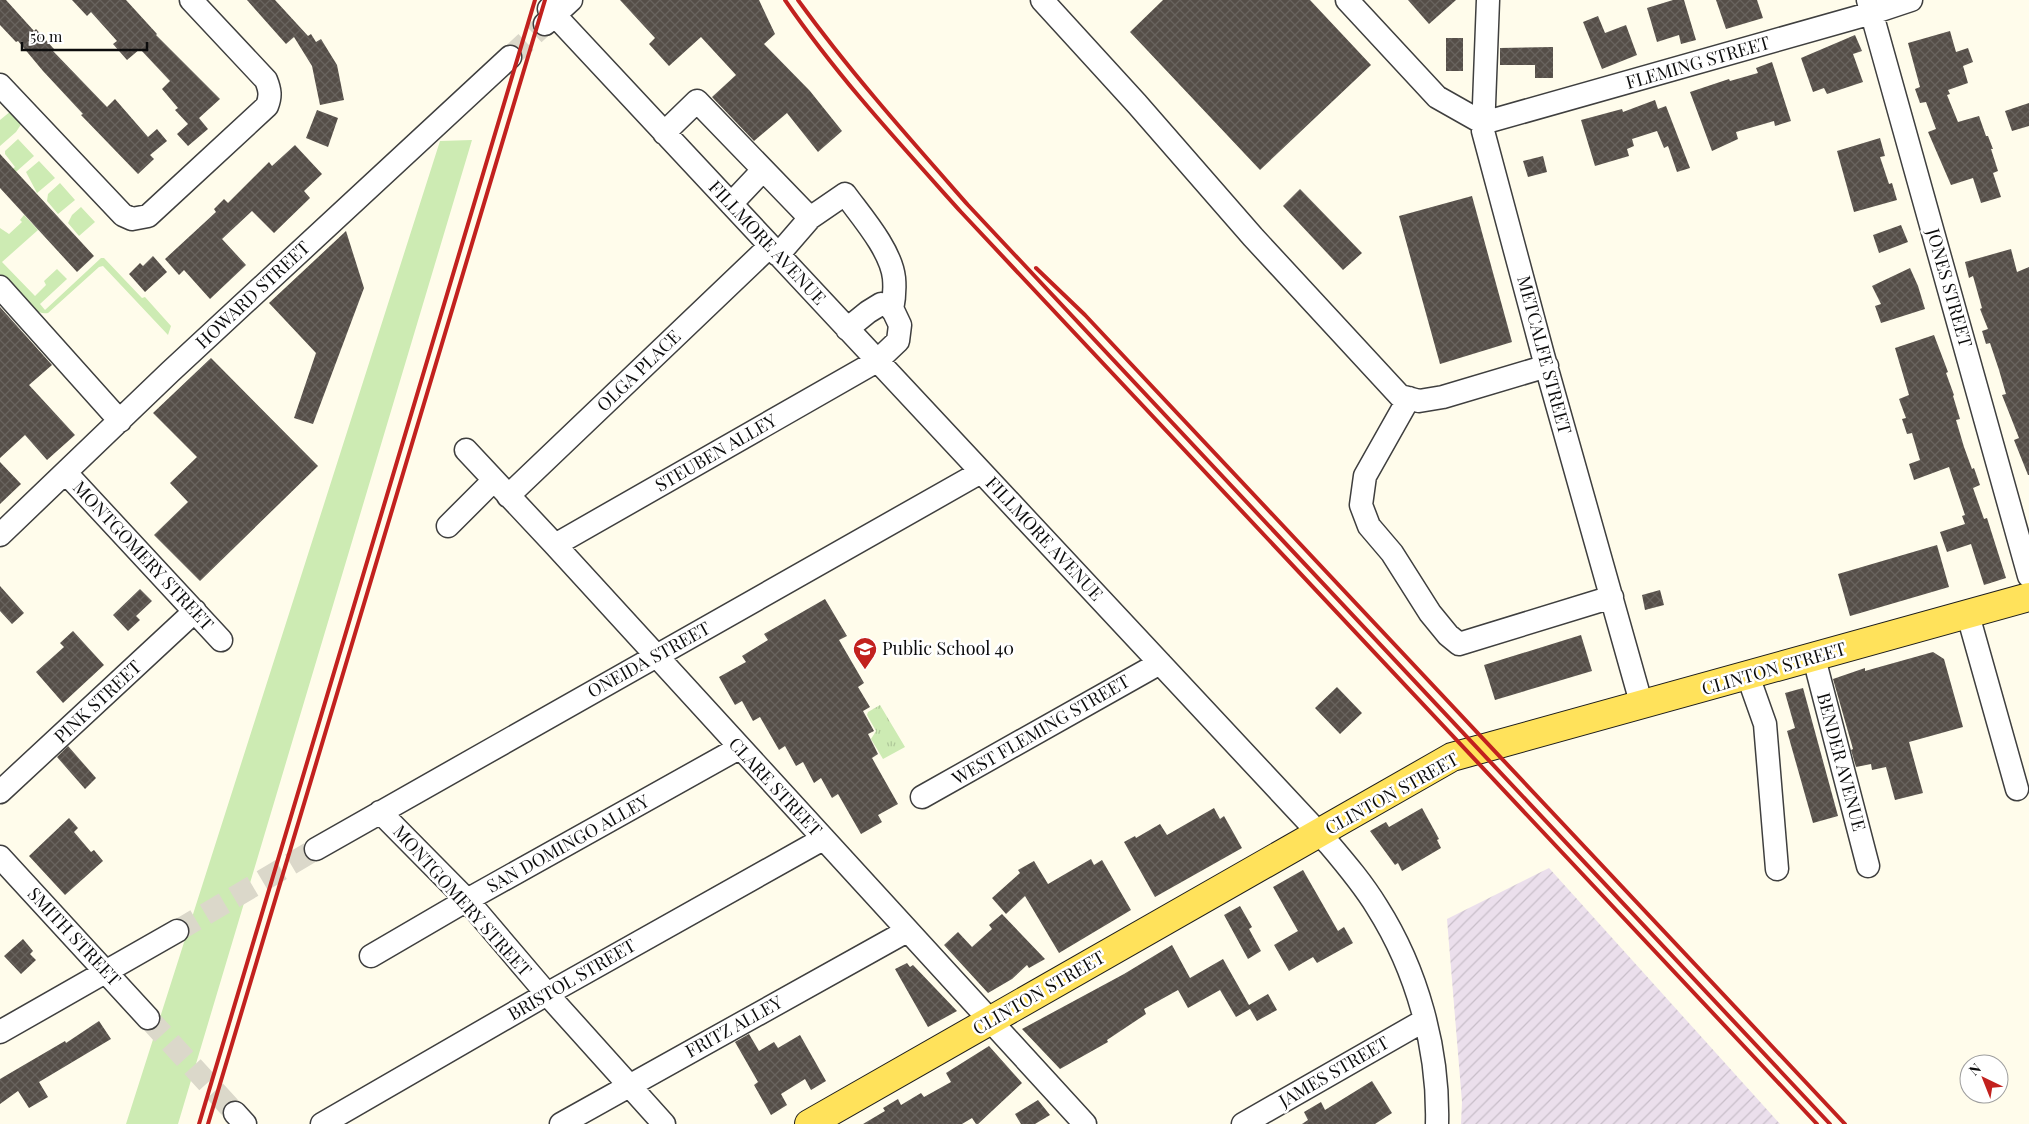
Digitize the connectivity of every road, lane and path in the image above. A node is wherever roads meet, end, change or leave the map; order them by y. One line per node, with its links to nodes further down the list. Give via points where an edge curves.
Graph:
1 (191, 0): 9 (street, via 266,80 270,98 267,106 148,216 132,219 123,216)
2 (571, 0): 11 (street, FILLMORE AVENUE, via 549,16)
3 (1042, 0): 21 (street, via 1253,237 1400,396)
4 (1347, 0): 10 (street, via 1437,96)
5 (1488, 0): 10 (street, METCALFE STREET)
6 (1911, 0): 7 (street, FLEMING STREET)
7 (1870, 7): 10 (street, FLEMING STREET); 30 (street, JONES STREET)
8 (510, 57): 22 (street, HOWARD STREET)
9 (0, 85)
10 (1483, 123): 20 (street, METCALFE STREET)
11 (664, 133): 12 (street, via 697,101); 13 (street, FILLMORE AVENUE)
12 (763, 170): 13 (street); 14 (street)
13 (731, 204): 15 (street, FILLMORE AVENUE)
14 (810, 218): 15 (street, OLGA PLACE); 17 (street, OLGA PLACE, via 845,194 887,258 894,277)
15 (774, 250): 18 (street, FILLMORE AVENUE); 26 (street, OLGA PLACE)
16 (0, 287): 22 (street)
17 (892, 310): 18 (street, via 891,306 881,304); 19 (street, STEUBEN ALLEY, via 900,324 898,341)
18 (847, 329): 19 (street, FILLMORE AVENUE)
19 (877, 361): 24 (street, FILLMORE AVENUE); 29 (street, STEUBEN ALLEY)
20 (1547, 366): 21 (street, via 1443,397 1419,401); 31 (street, METCALFE STREET)
21 (1409, 398): 31 (street, via 1365,476 1361,505 1369,526 1392,553 1448,635 1459,644)
22 (120, 420): 25 (street, HOWARD STREET)
23 (466, 450): 26 (street, CLARE STREET)
24 (981, 472): 36 (street, ONEIDA STREET); 38 (street, FILLMORE AVENUE)
25 (66, 473): 28 (street, HOWARD STREET); 33 (street, MONTGOMERY STREET)
26 (501, 488): 27 (street, OLGA PLACE); 29 (street, CLARE STREET)
27 (448, 526)
28 (0, 535)
29 (555, 545): 36 (street, CLARE STREET)
30 (2029, 576)
31 (1612, 597): 40 (street, METCALFE STREET)
32 (2029, 598): 34 (main road, CLINTON STREET)
33 (195, 611): 35 (street, MONTGOMERY STREET); 43 (street, PINK STREET)
34 (1968, 615): 37 (main road, CLINTON STREET); 42 (street)
35 (221, 640)
36 (656, 657): 41 (street, CLARE STREET); 45 (street, ONEIDA STREET)
37 (1814, 658): 39 (main road, CLINTON STREET); 50 (street, BENDER AVENUE)
38 (1160, 663): 44 (street, WEST FLEMING STREET); 46 (street, FILLMORE AVENUE)
39 (1748, 676): 40 (main road, CLINTON STREET); 51 (street, via 1765,724)
40 (1642, 706): 46 (main road, CLINTON STREET, via 1452,758)
41 (739, 748): 47 (street, CLARE STREET); 52 (street, SAN DOMINGO ALLEY)
42 (2017, 789)
43 (0, 792)
44 (922, 797)
45 (380, 812): 48 (street, ONEIDA STREET); 52 (street, MONTGOMERY STREET)
46 (1320, 834): 59 (street, FILLMORE AVENUE, via 1378,908 1398,944); 60 (main road, CLINTON STREET)
47 (823, 839): 53 (street, CLARE STREET); 57 (street, BRISTOL STREET)
48 (316, 849)
49 (0, 857): 56 (street, SMITH STREET)
50 (1868, 866)
51 (1777, 869)
52 (467, 900): 55 (street, SAN DOMINGO ALLEY); 57 (street, MONTGOMERY STREET)
53 (907, 930): 60 (street, CLARE STREET); 62 (street, FRITZ ALLEY)
54 (177, 931): 56 (street)
55 (371, 956)
56 (106, 972): 58 (street, SMITH STREET); 61 (street)
57 (547, 994): 62 (street, MONTGOMERY STREET); 63 (street, BRISTOL STREET)
58 (148, 1018)
59 (1425, 1020): 68 (street, JAMES STREET); 69 (street, FILLMORE AVENUE, via 1435,1074)
60 (990, 1021): 66 (main road, CLINTON STREET); 67 (street, CLARE STREET)
61 (0, 1032)
62 (627, 1086): 64 (street, FRITZ ALLEY); 65 (street, MONTGOMERY STREET)
63 (322, 1124)
64 (561, 1124)
65 (664, 1124)
66 (809, 1124)
67 (1085, 1124)
68 (1243, 1124)
69 (1437, 1124)

